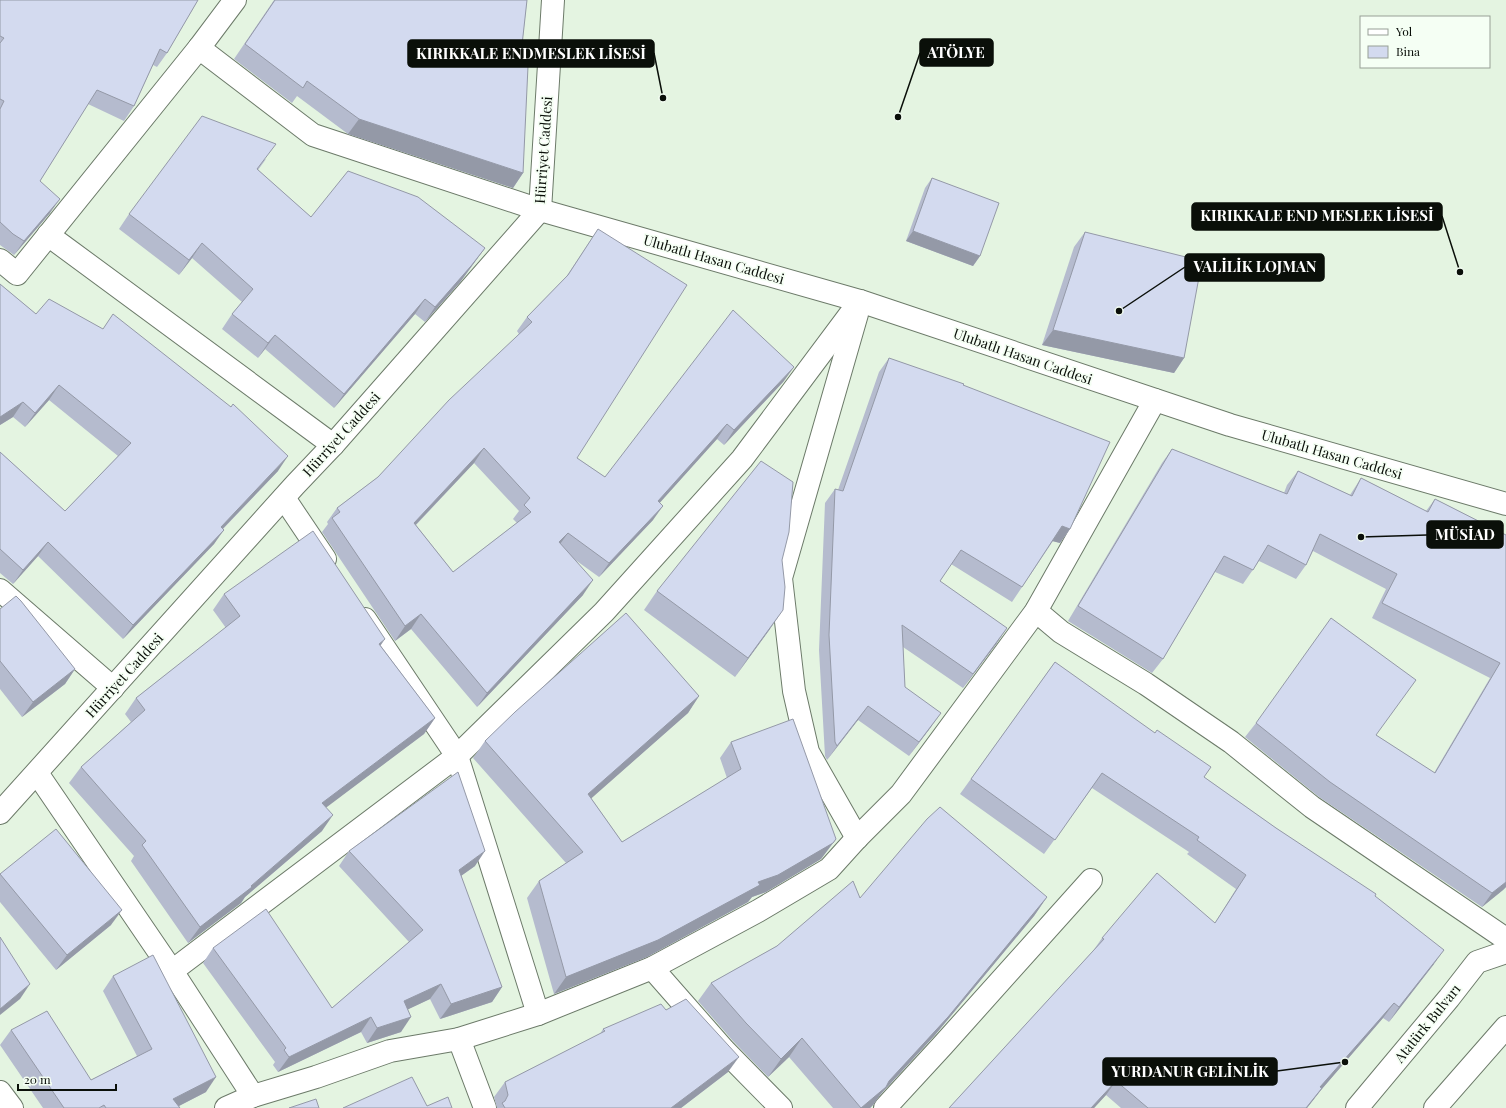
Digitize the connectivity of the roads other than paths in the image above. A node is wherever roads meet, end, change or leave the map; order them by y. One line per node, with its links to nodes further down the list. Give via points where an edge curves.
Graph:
1 (235, 0): 3 (street)
2 (553, 0): 4 (street, Hürriyet Caddesi)
3 (199, 48): 4 (street, Ulubatlı Hasan Caddesi, via 313,135); 5 (street)
4 (540, 210): 7 (street, Ulubatlı Hasan Caddesi); 9 (street, Hürriyet Caddesi)
5 (48, 235): 6 (street, via 18,274); 9 (street)
6 (0, 260)
7 (860, 301): 8 (street, Ulubatlı Hasan Caddesi); 17 (street, via 736,465 604,612); 20 (street, via 781,578 794,691 808,752)
8 (1156, 400): 11 (street, Ulubatlı Hasan Caddesi, via 1230,425); 15 (street)
9 (333, 445): 10 (street, Hürriyet Caddesi)
10 (284, 498): 12 (street); 16 (street, Hürriyet Caddesi)
11 (1506, 504)
12 (337, 577)
13 (0, 590): 16 (street)
14 (355, 604): 17 (street)
15 (1036, 611): 20 (street, via 901,794); 22 (street, via 1061,632 1146,684 1231,742 1312,807)
16 (113, 688): 18 (street, Hürriyet Caddesi)
17 (458, 756): 25 (street); 26 (street)
18 (37, 772): 19 (street, Hürriyet Caddesi); 25 (street)
19 (0, 813)
20 (857, 838): 24 (street, via 829,869)
21 (1091, 880): 35 (street)
22 (1506, 939)
23 (1506, 952): 36 (street, Atatürk Bulvarı, via 1477,962)
24 (652, 968): 26 (street); 34 (street, via 724,1050)
25 (172, 971): 30 (street)
26 (538, 1014): 28 (street)
27 (1506, 1027): 37 (street)
28 (458, 1039): 30 (street, via 390,1051); 33 (street)
29 (0, 1092): 31 (street)
30 (253, 1096): 32 (street)
31 (12, 1108)
32 (226, 1108)
33 (485, 1108)
34 (781, 1108)
35 (885, 1108)
36 (1357, 1108)
37 (1435, 1108)

